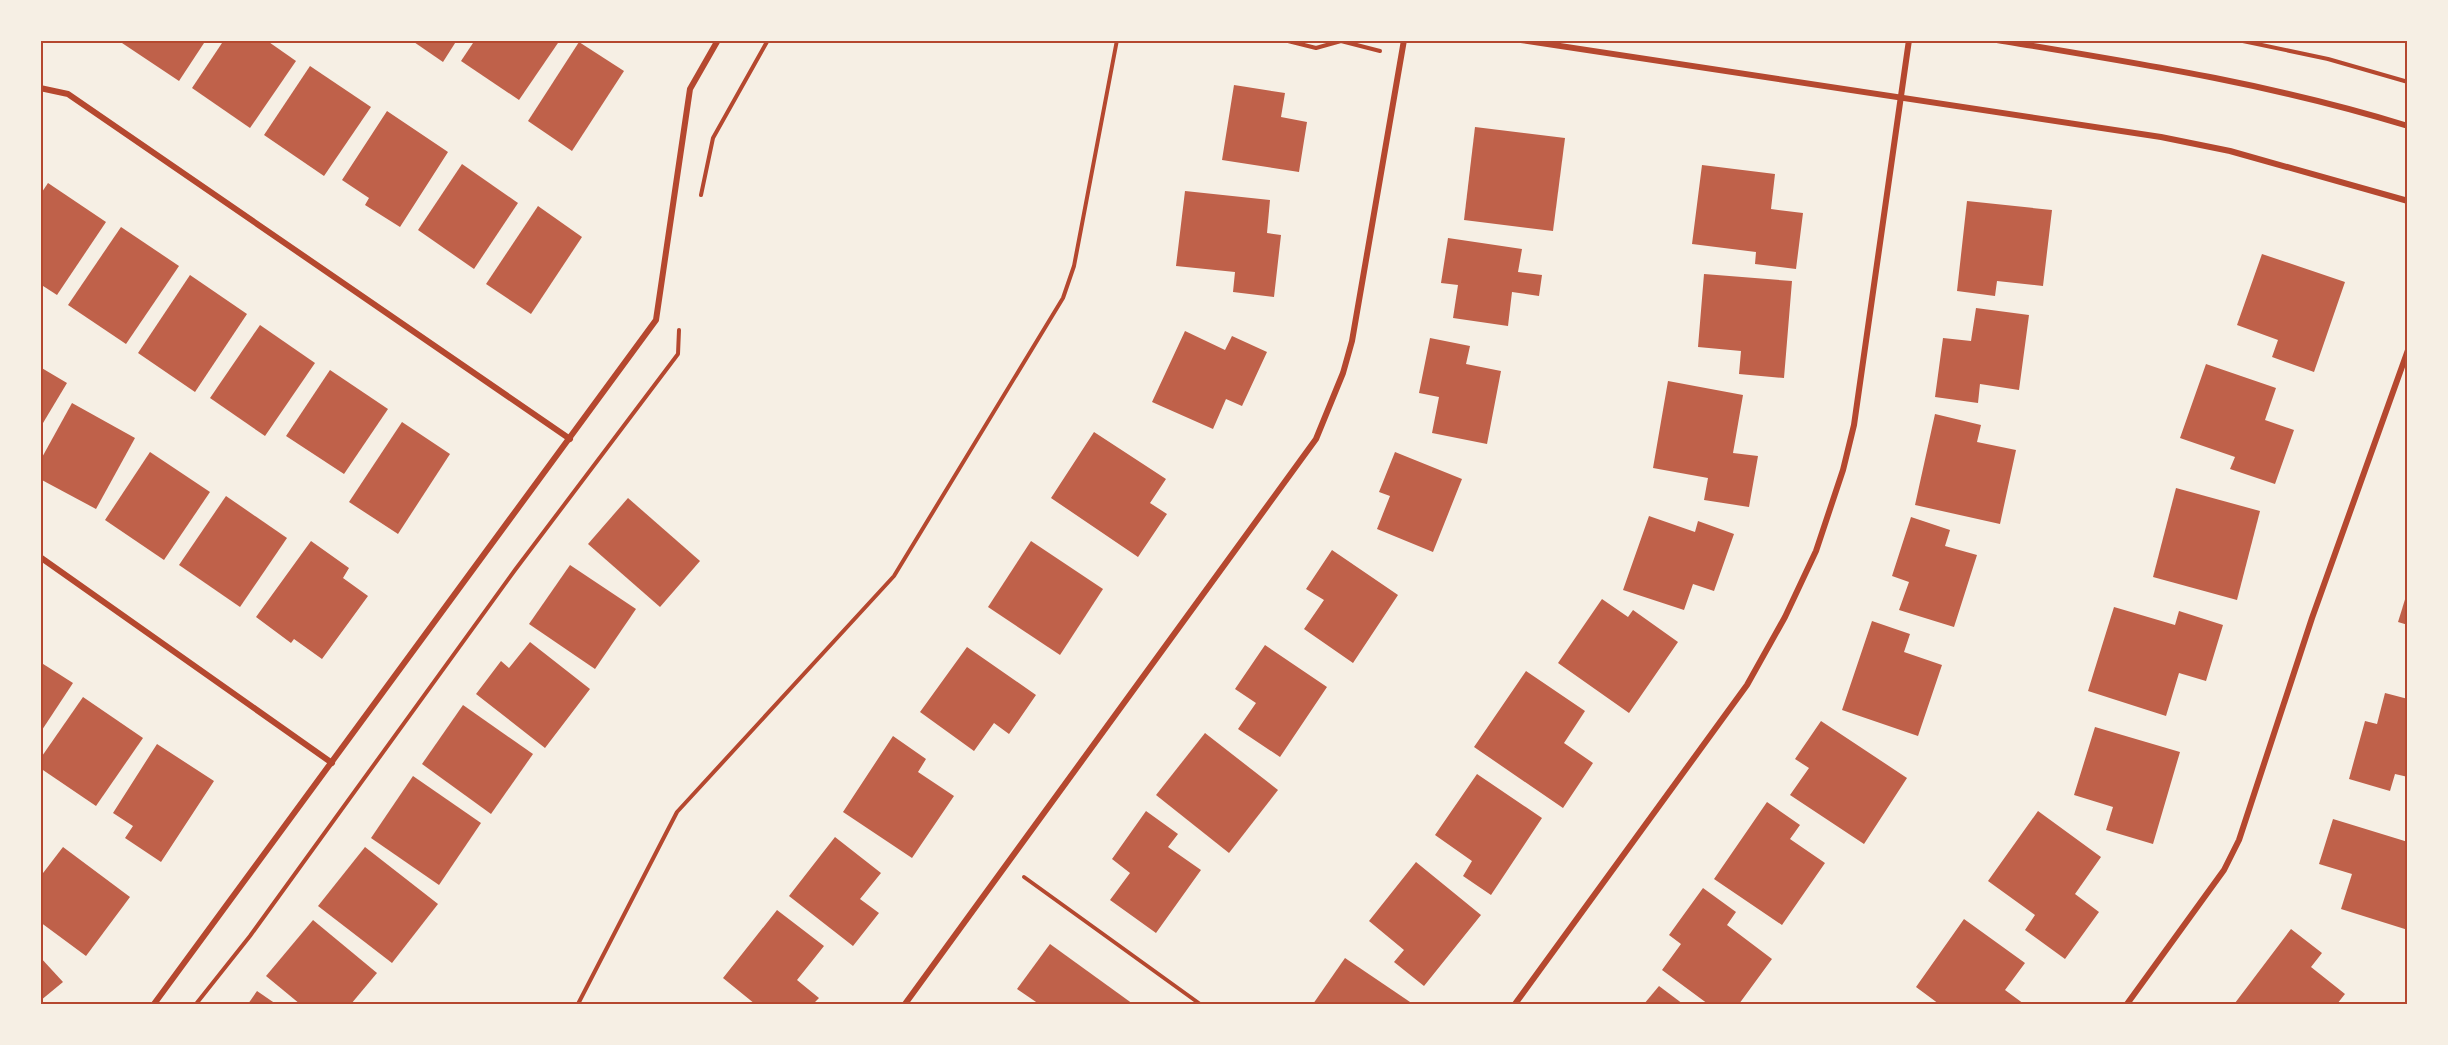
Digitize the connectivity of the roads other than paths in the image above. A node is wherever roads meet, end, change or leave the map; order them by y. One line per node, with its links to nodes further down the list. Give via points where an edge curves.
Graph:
1 (718, 40): 11 (street, via 690,89 656,320)
2 (1404, 40): 15 (street, via 1352,341 1316,439)
3 (1521, 40): 7 (street)
4 (1909, 40): 7 (street)
5 (1997, 40): 8 (street, via 2229,80)
6 (40, 88): 11 (street, via 68,94)
7 (1901, 97): 9 (street, via 2207,146); 16 (street, via 1854,425 1816,551 1747,685)
8 (2408, 126)
9 (2408, 201)
10 (2408, 350): 17 (street, via 2312,618 2239,840 2224,870)
11 (570, 439): 13 (street)
12 (40, 556): 13 (street)
13 (332, 763): 14 (street)
14 (154, 1005)
15 (905, 1005)
16 (1515, 1005)
17 (2127, 1005)

